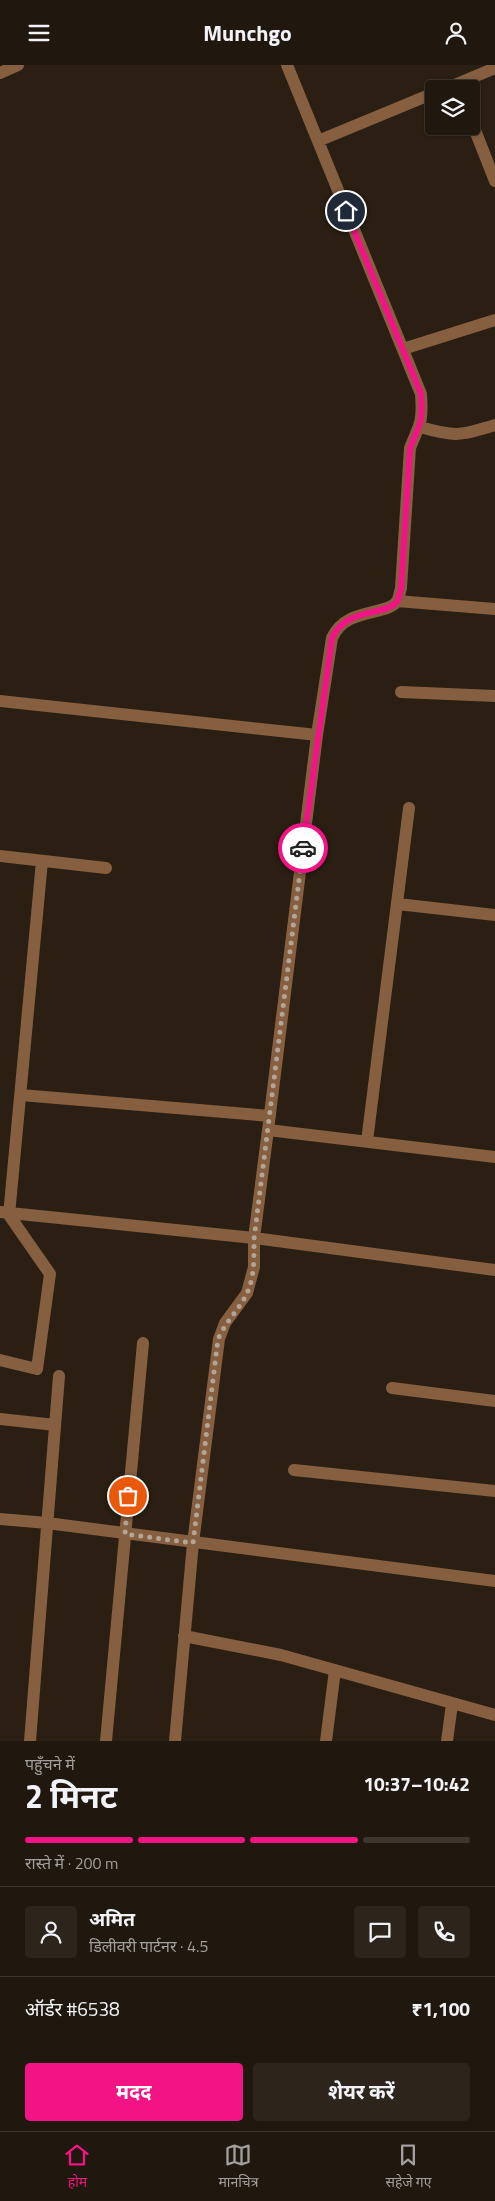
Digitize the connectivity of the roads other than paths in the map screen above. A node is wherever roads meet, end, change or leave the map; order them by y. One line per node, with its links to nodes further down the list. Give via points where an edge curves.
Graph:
1 (18, 65): 4 (street)
2 (288, 65): 8 (street)
3 (495, 68): 5 (street)
4 (0, 73)
5 (470, 80)
6 (425, 97): 8 (street)
7 (477, 135): 9 (street)
8 (318, 141): 11 (street)
9 (495, 181)
10 (495, 320): 11 (street)
11 (403, 349): 13 (street, via 421,394)
12 (495, 425): 13 (street, via 466,434 447,435)
13 (420, 427): 14 (street, via 410,448 401,588)
14 (397, 601): 15 (street); 19 (street, via 347,619 335,631)
15 (495, 609)
16 (401, 692): 17 (street)
17 (495, 696)
18 (0, 701): 19 (street)
19 (317, 735): 27 (street)
20 (409, 808): 24 (street)
21 (0, 856): 22 (street)
22 (42, 861): 23 (street); 26 (street)
23 (106, 868)
24 (398, 904): 25 (street); 29 (street)
25 (495, 915)
26 (21, 1095): 27 (street); 31 (street)
27 (270, 1116): 28 (street)
28 (268, 1130): 29 (street); 32 (street)
29 (366, 1141): 30 (street)
30 (495, 1157)
31 (6, 1212): 32 (street); 35 (street, via 50,1274 37,1369)
32 (254, 1239): 33 (street); 46 (street, via 254,1267 247,1293 225,1323 218,1339)
33 (495, 1270)
34 (144, 1343): 45 (street)
35 (0, 1360)
36 (59, 1376): 40 (street)
37 (392, 1388): 38 (street)
38 (495, 1401)
39 (0, 1419): 40 (street)
40 (55, 1425): 44 (street)
41 (294, 1470): 42 (street)
42 (495, 1491)
43 (0, 1519): 44 (street)
44 (48, 1523): 45 (street); 52 (street)
45 (125, 1534): 46 (street); 53 (street)
46 (193, 1543): 47 (street); 48 (street)
47 (495, 1581)
48 (184, 1636): 49 (street, via 281,1655); 54 (street)
49 (335, 1670): 50 (street); 55 (street)
50 (452, 1704): 51 (street); 56 (street)
51 (495, 1715)
52 (30, 1741)
53 (106, 1741)
54 (175, 1741)
55 (326, 1741)
56 (447, 1741)

